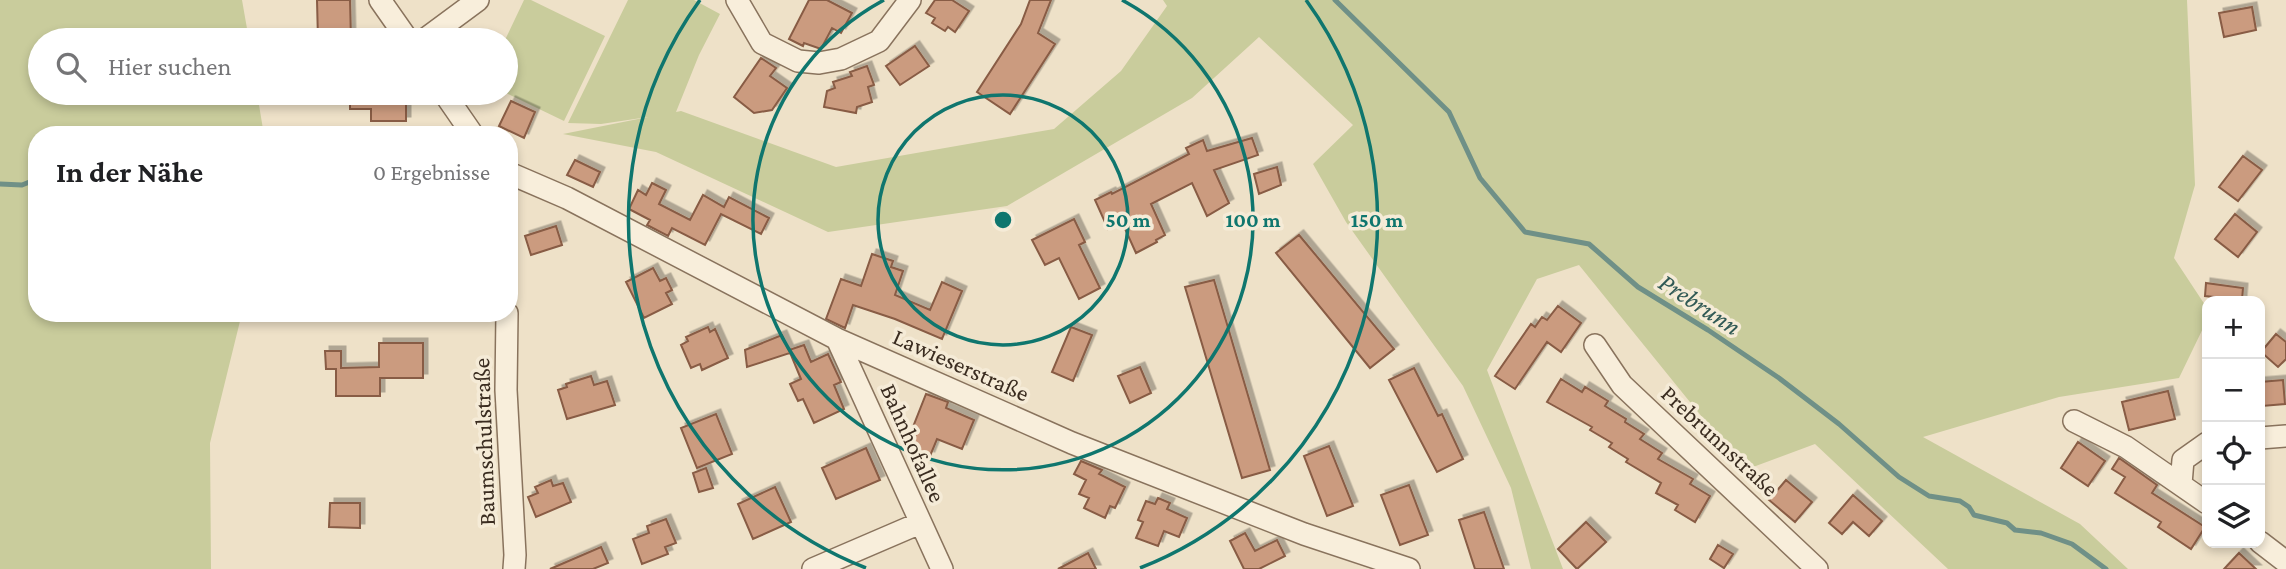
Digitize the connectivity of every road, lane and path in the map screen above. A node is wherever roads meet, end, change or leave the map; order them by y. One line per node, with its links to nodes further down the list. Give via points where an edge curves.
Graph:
1 (380, 0): 5 (street)
2 (478, 0): 6 (street)
3 (737, 0): 4 (street, via 762,43 798,61 819,63 841,59 879,41)
4 (910, 0)
5 (400, 28)
6 (440, 28)
7 (452, 105): 8 (street)
8 (467, 126)
9 (518, 177): 11 (street, Lawieserstraße)
10 (507, 322): 22 (street, Baumschulstraße)
11 (837, 339): 19 (street, Bahnhofallee); 25 (street, Lawieserstraße, via 1072,443 1304,534)
12 (1594, 345): 26 (street, Prebrunnstraße, via 1622,385)
13 (2074, 421): 17 (street, via 2126,447)
14 (2286, 436): 15 (street)
15 (2265, 438)
16 (2202, 447): 17 (street, via 2183,460)
17 (2181, 484): 18 (street)
18 (2202, 499)
19 (920, 523): 23 (street); 24 (street, Bahnhofallee)
20 (2265, 546): 21 (street)
21 (2286, 562)
22 (514, 569)
23 (813, 569)
24 (942, 569)
25 (1409, 569)
26 (1817, 569)

